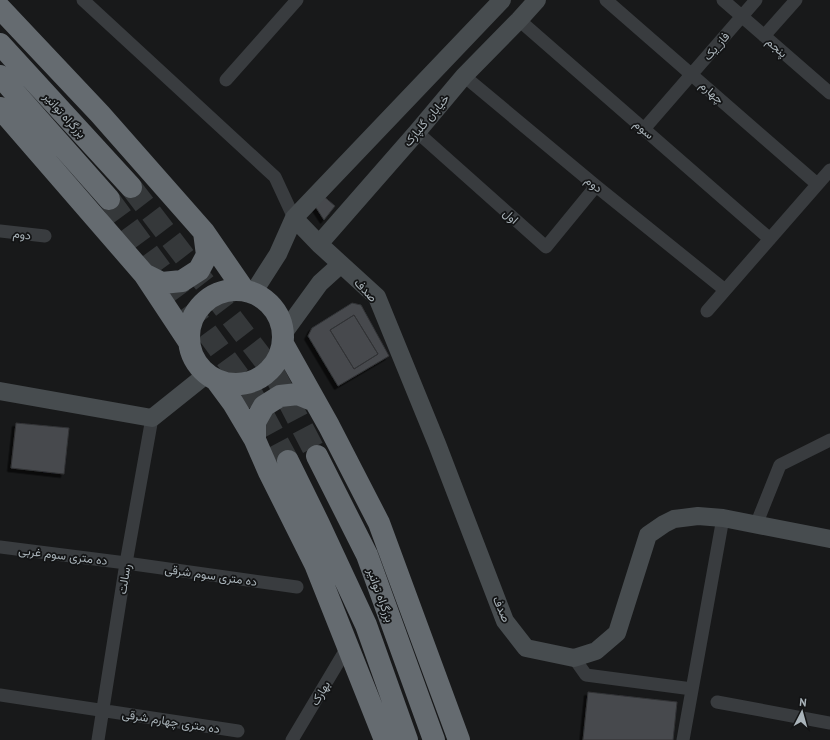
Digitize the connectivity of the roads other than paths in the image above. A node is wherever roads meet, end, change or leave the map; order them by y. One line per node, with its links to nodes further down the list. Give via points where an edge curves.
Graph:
1 (83, 0): 27 (street, via 275,177)
2 (298, 0): 17 (street)
3 (537, 0): 11 (main road, خیابان گلپارک)
4 (606, 0): 14 (street, چهارم)
5 (723, 0): 10 (street, پنجم)
6 (756, 0): 10 (street, فاز_یک)
7 (796, 0): 12 (street)
8 (496, 2): 27 (main road)
9 (0, 8): 29 (highway, via 100,114)
10 (742, 16): 12 (street, پنجم); 14 (street, فاز_یک)
11 (519, 20): 16 (main road, خیابان گلپارک); 20 (street, سوم)
12 (764, 36): 18 (street, پنجم)
13 (0, 44): 25 (highway, بزرگراه توانیر)
14 (691, 74): 20 (street, فاز_یک); 23 (street, چهارم)
15 (0, 76): 26 (highway, بزرگراه توانیر)
16 (464, 76): 21 (main road, خیابان گلپارک); 24 (street, دوم)
17 (226, 80)
18 (830, 93)
19 (0, 108): 34 (highway)
20 (644, 129): 31 (street, سوم)
21 (417, 132): 24 (street, اول, via 546,247); 32 (main road, خیابان گلپارک)
22 (830, 170): 23 (street)
23 (817, 184): 31 (street)
24 (596, 186): 35 (street, دوم)
25 (131, 187)
26 (109, 199)
27 (294, 218): 32 (main road, صدف); 36 (main road, via 278,254)
28 (0, 231): 30 (street, دوم)
29 (204, 232): 34 (highway, via 207,255 199,270 182,282 162,283); 36 (highway)
30 (45, 236)
31 (770, 239): 35 (street)
32 (319, 244): 33 (main road, صدف)
33 (341, 264): 38 (main road, via 320,283); 55 (main road, صدف, via 377,297 505,621 526,648)
34 (144, 274): 39 (highway)
35 (725, 290): 37 (street)
36 (249, 292): 38 (highway, via 271,305 282,324); 39 (highway, via 230,290 204,303 195,314)
37 (707, 311)
38 (283, 339): 40 (highway, via 278,358 270,370 258,379 230,384); 42 (highway)
39 (189, 342): 40 (highway, via 192,354 199,365)
40 (212, 377): 43 (main road); 44 (highway, via 233,403)
41 (0, 391): 43 (main road)
42 (315, 401): 44 (highway, via 298,394 280,396 270,402 264,406 255,422); 67 (highway, via 379,523)
43 (152, 418): 52 (street, رسالت)
44 (254, 440): 54 (highway, via 315,564)
45 (830, 440): 49 (street, via 780,465)
46 (317, 456): 66 (highway, بزرگراه توانیر, via 367,555)
47 (288, 460): 65 (highway, بزرگراه توانیر, via 366,625)
48 (722, 518): 49 (main road, صدف); 55 (main road, صدف, via 698,516 674,519 648,535 617,633 596,651); 56 (street)
49 (756, 525): 50 (main road, صدف)
50 (830, 539)
51 (0, 547): 52 (street, ده متری سوم غربی)
52 (126, 563): 53 (street, ده متری سوم شرقی); 59 (street, رسالت)
53 (297, 588)
54 (348, 646): 63 (street, بهارک); 64 (highway)
55 (574, 658): 56 (street, via 586,675)
56 (692, 689): 68 (street)
57 (0, 695): 59 (street, ده متری چهارم شرقی)
58 (717, 702): 60 (street)
59 (103, 711): 61 (street, ده متری چهارم شرقی); 62 (street, رسالت)
60 (830, 723)
61 (238, 731)
62 (98, 740)
63 (292, 740)
64 (385, 740)
65 (407, 740)
66 (434, 740)
67 (459, 740)
68 (682, 740)

